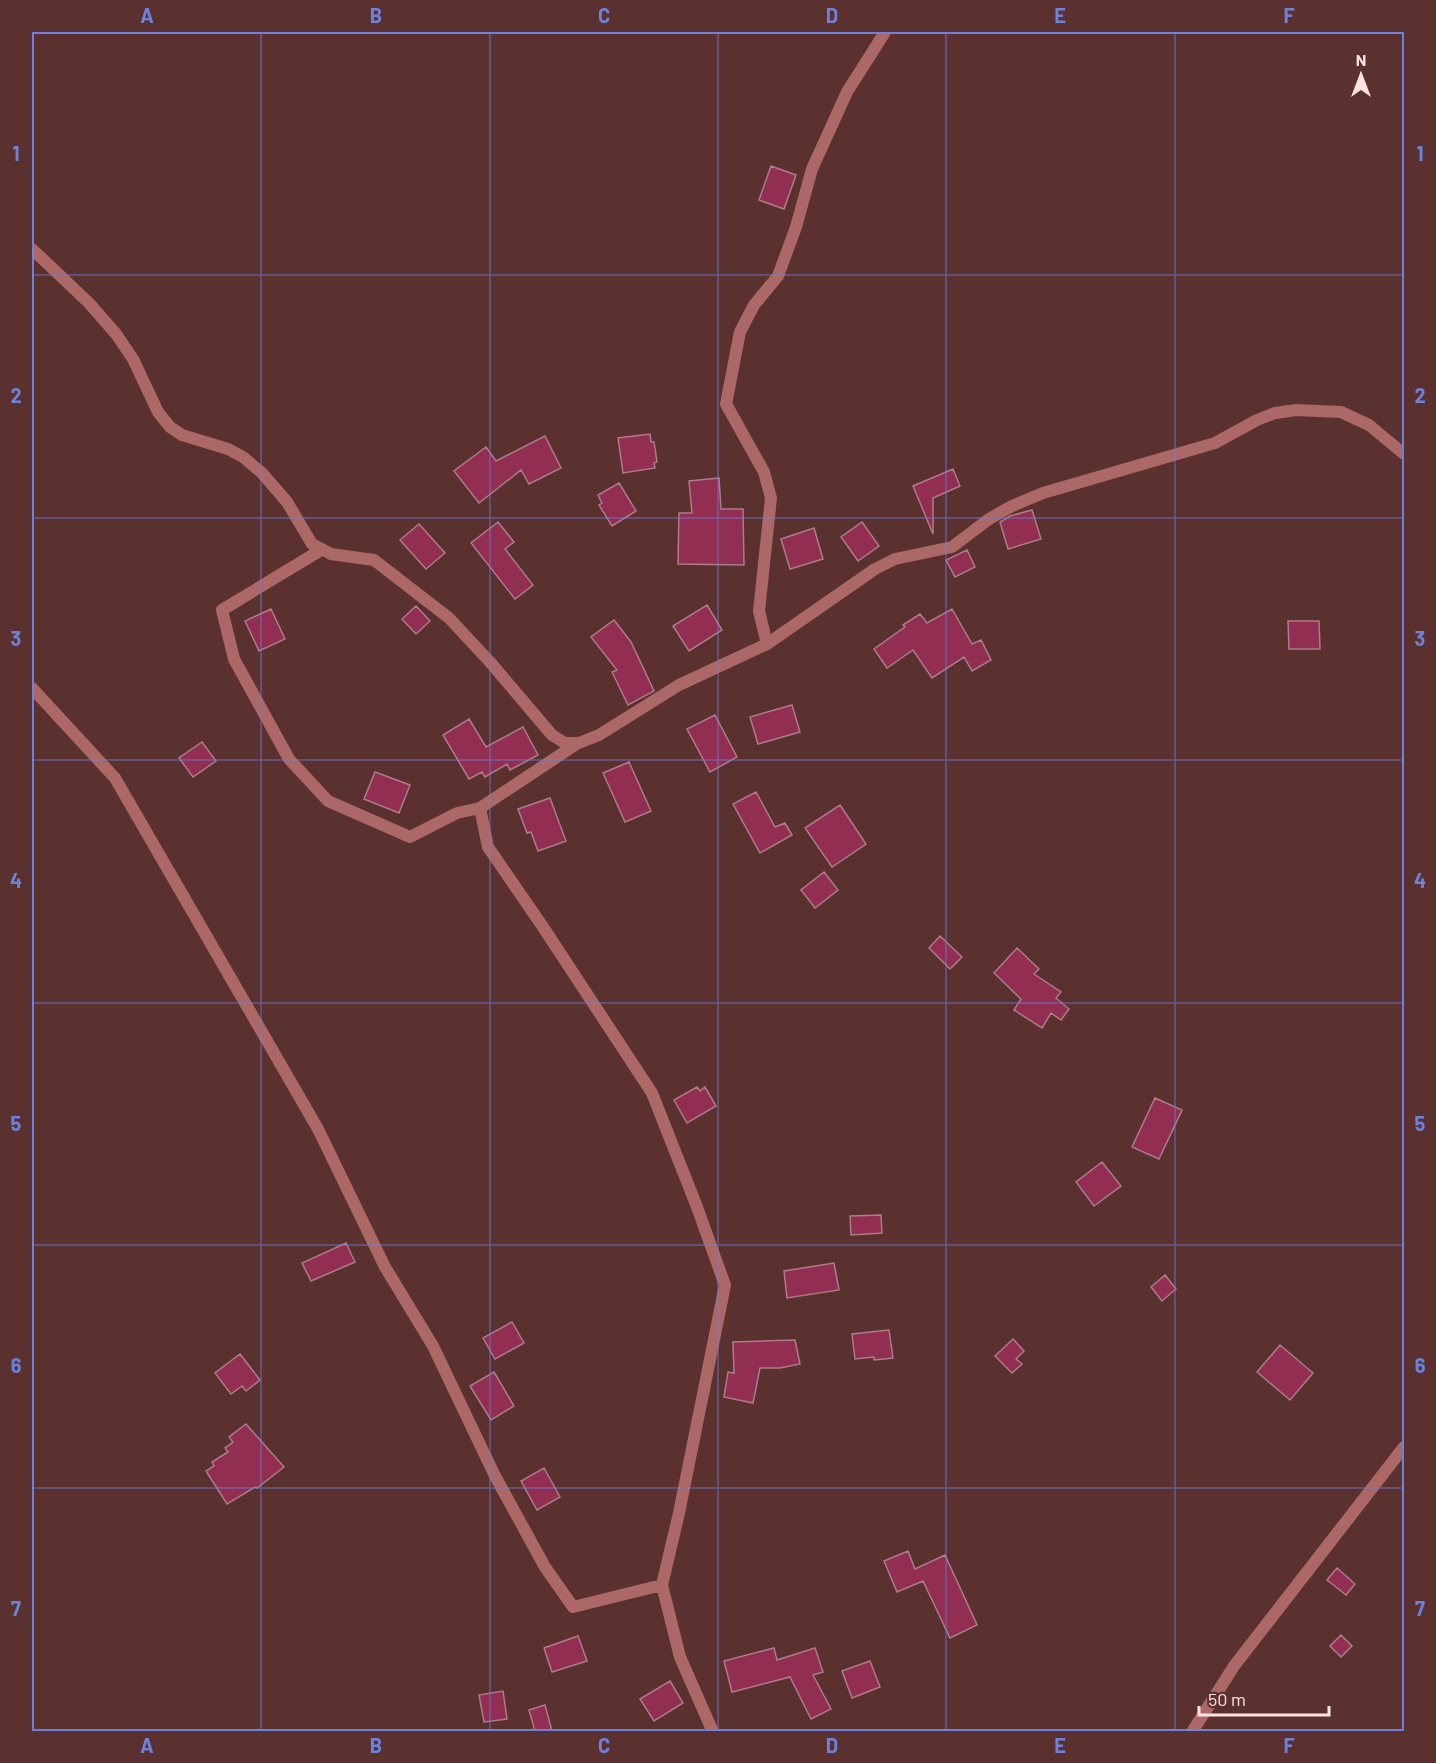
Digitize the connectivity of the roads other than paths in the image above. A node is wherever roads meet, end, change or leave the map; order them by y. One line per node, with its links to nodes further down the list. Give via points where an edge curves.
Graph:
1 (885, 32): 5 (street, via 847,92 812,169 778,276 754,305 740,332 726,404 764,472 771,498 759,611)
2 (32, 249): 4 (street, via 116,334 170,427 182,435 228,449 262,473 287,502 312,544)
3 (1404, 454): 5 (street, via 1369,425 1341,412 1275,413 1215,443 1043,493 989,519 952,547 895,559)
4 (321, 550): 7 (street, via 374,560 389,570 449,618 552,735 565,743); 8 (street, via 222,609 234,659 289,759 328,801 410,837 457,813)
5 (767, 644): 7 (street, via 679,685 599,735)
6 (32, 688): 10 (street, via 115,778 318,1130 385,1267 433,1346 495,1476 545,1568 573,1606)
7 (579, 742): 8 (street)
8 (480, 808): 10 (street, via 488,847 652,1093 725,1285)
9 (1404, 1447): 12 (street, via 1234,1666)
10 (662, 1585): 11 (street, via 680,1657)
11 (713, 1731)
12 (1192, 1731)

